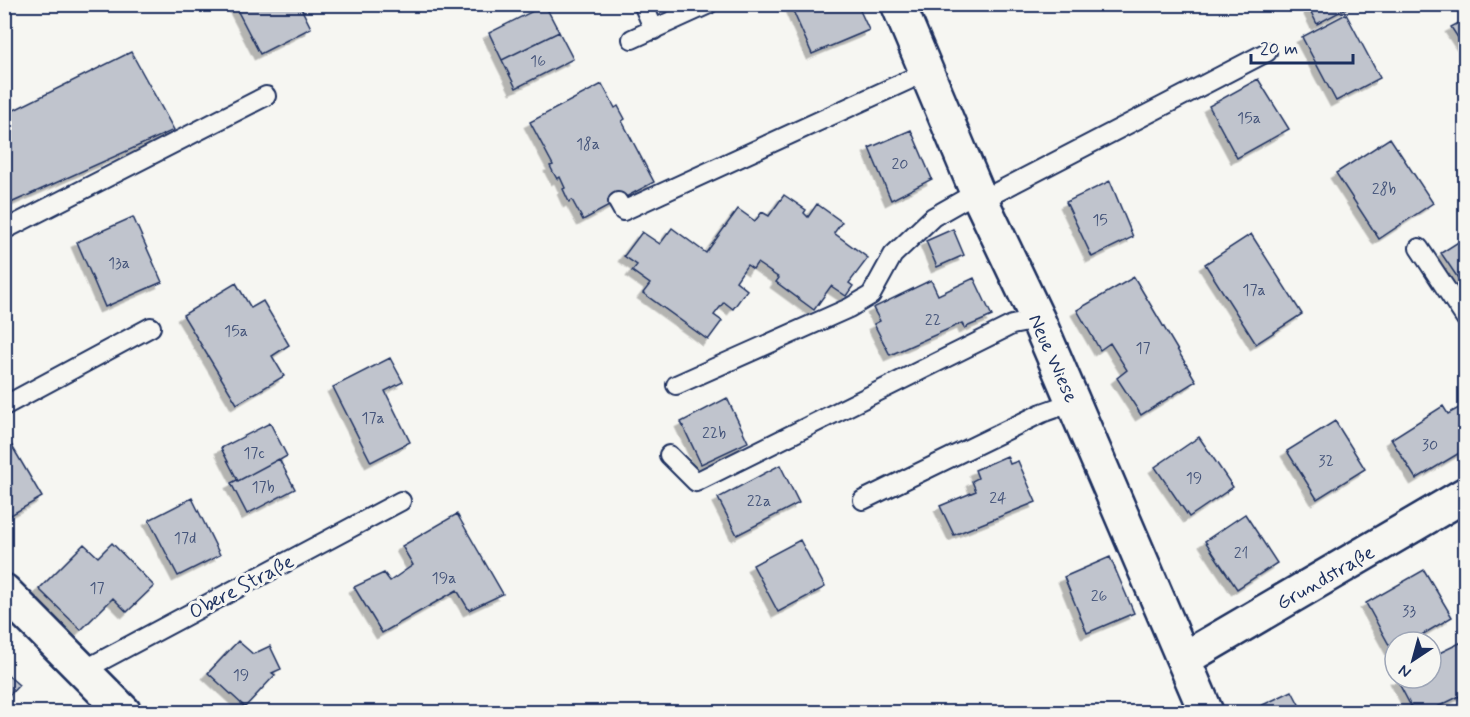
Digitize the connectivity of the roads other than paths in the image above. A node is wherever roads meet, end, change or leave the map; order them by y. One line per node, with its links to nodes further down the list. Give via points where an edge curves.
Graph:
1 (643, 4): 4 (lane)
2 (709, 4): 4 (lane)
3 (898, 4): 7 (street, Neue Wiese)
4 (654, 30): 5 (lane)
5 (632, 39)
6 (1267, 52): 9 (lane)
7 (926, 72): 9 (street, Neue Wiese); 10 (lane, via 623,211)
8 (266, 96): 11 (lane)
9 (979, 196): 14 (street, Neue Wiese); 16 (lane, via 933,217 893,255 871,295)
10 (618, 202)
11 (4, 230)
12 (1419, 248): 13 (lane)
13 (1466, 319)
14 (1038, 321): 17 (street, Neue Wiese); 19 (lane, via 1012,325 696,482)
15 (151, 327): 18 (lane)
16 (676, 385)
17 (1073, 402): 21 (lane, via 1042,413); 24 (street, Neue Wiese)
18 (4, 406)
19 (669, 455)
20 (1466, 494): 24 (street, Grundstraße)
21 (863, 500)
22 (401, 501): 25 (lane, Obere Straße)
23 (4, 591): 25 (street)
24 (1184, 659): 27 (street, Neue Wiese)
25 (82, 671): 26 (street)
26 (124, 712)
27 (1206, 712)

